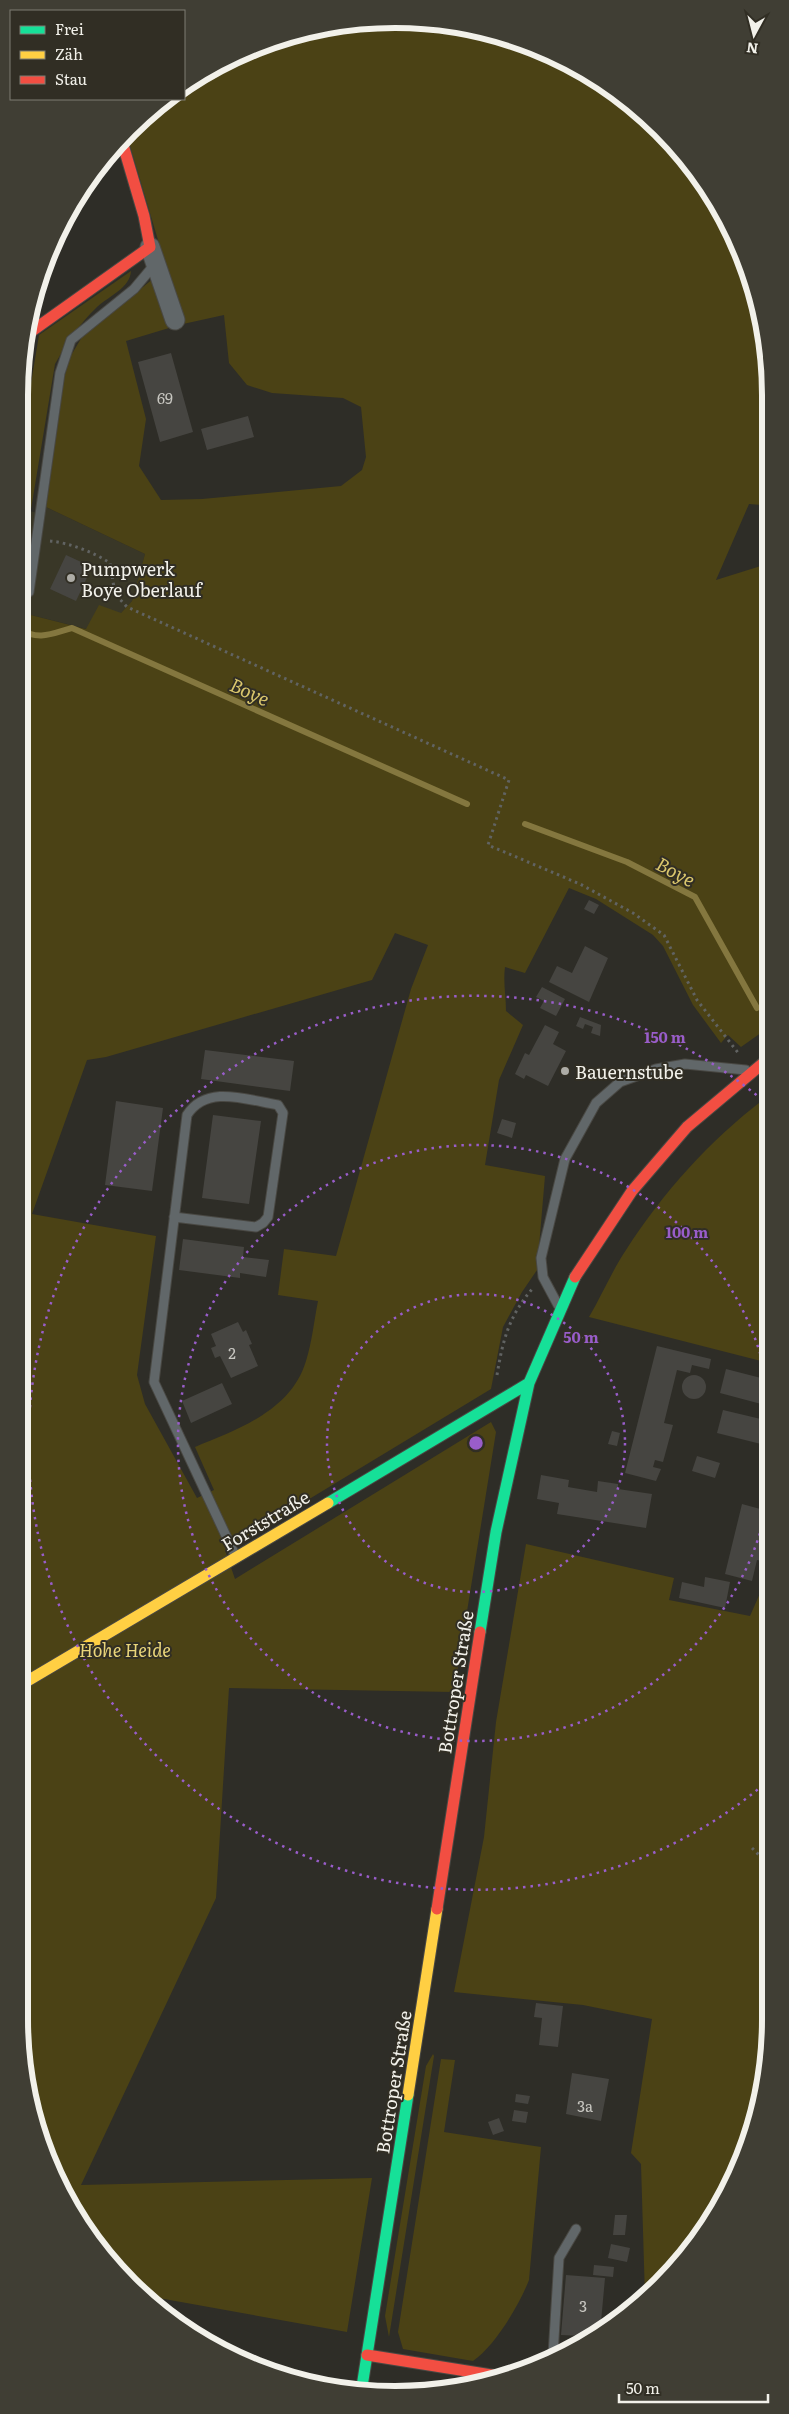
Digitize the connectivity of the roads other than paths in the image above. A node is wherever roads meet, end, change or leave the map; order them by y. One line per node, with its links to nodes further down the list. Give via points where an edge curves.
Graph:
1 (124, 148): 2 (main road)
2 (153, 256): 3 (street); 4 (main road); 5 (lane, via 134,289 71,340 60,373)
3 (175, 320)
4 (34, 330)
5 (29, 592)
6 (762, 1063): 7 (main road, Bottroper Straße)
7 (753, 1070): 9 (main road, Bottroper Straße, via 687,1128 632,1192 572,1282); 9 (lane, via 685,1064 656,1069 620,1082 596,1103 565,1159 541,1258 543,1277)
8 (174, 1217): 8 (lane, via 256,1227 264,1223 268,1217 283,1113 278,1104 217,1096 194,1104 187,1114); 11 (lane, via 154,1382)
9 (560, 1309): 10 (main road, Bottroper Straße)
10 (528, 1383): 11 (main road, Forststraße); 15 (main road, Bottroper Straße, via 496,1532)
11 (236, 1558): 12 (main road, Forststraße)
12 (28, 1681)
13 (576, 2229): 14 (lane, via 559,2258)
14 (553, 2351)
15 (367, 2355): 16 (main road); 17 (main road, Bottroper Straße)
16 (487, 2374)
17 (362, 2385)

